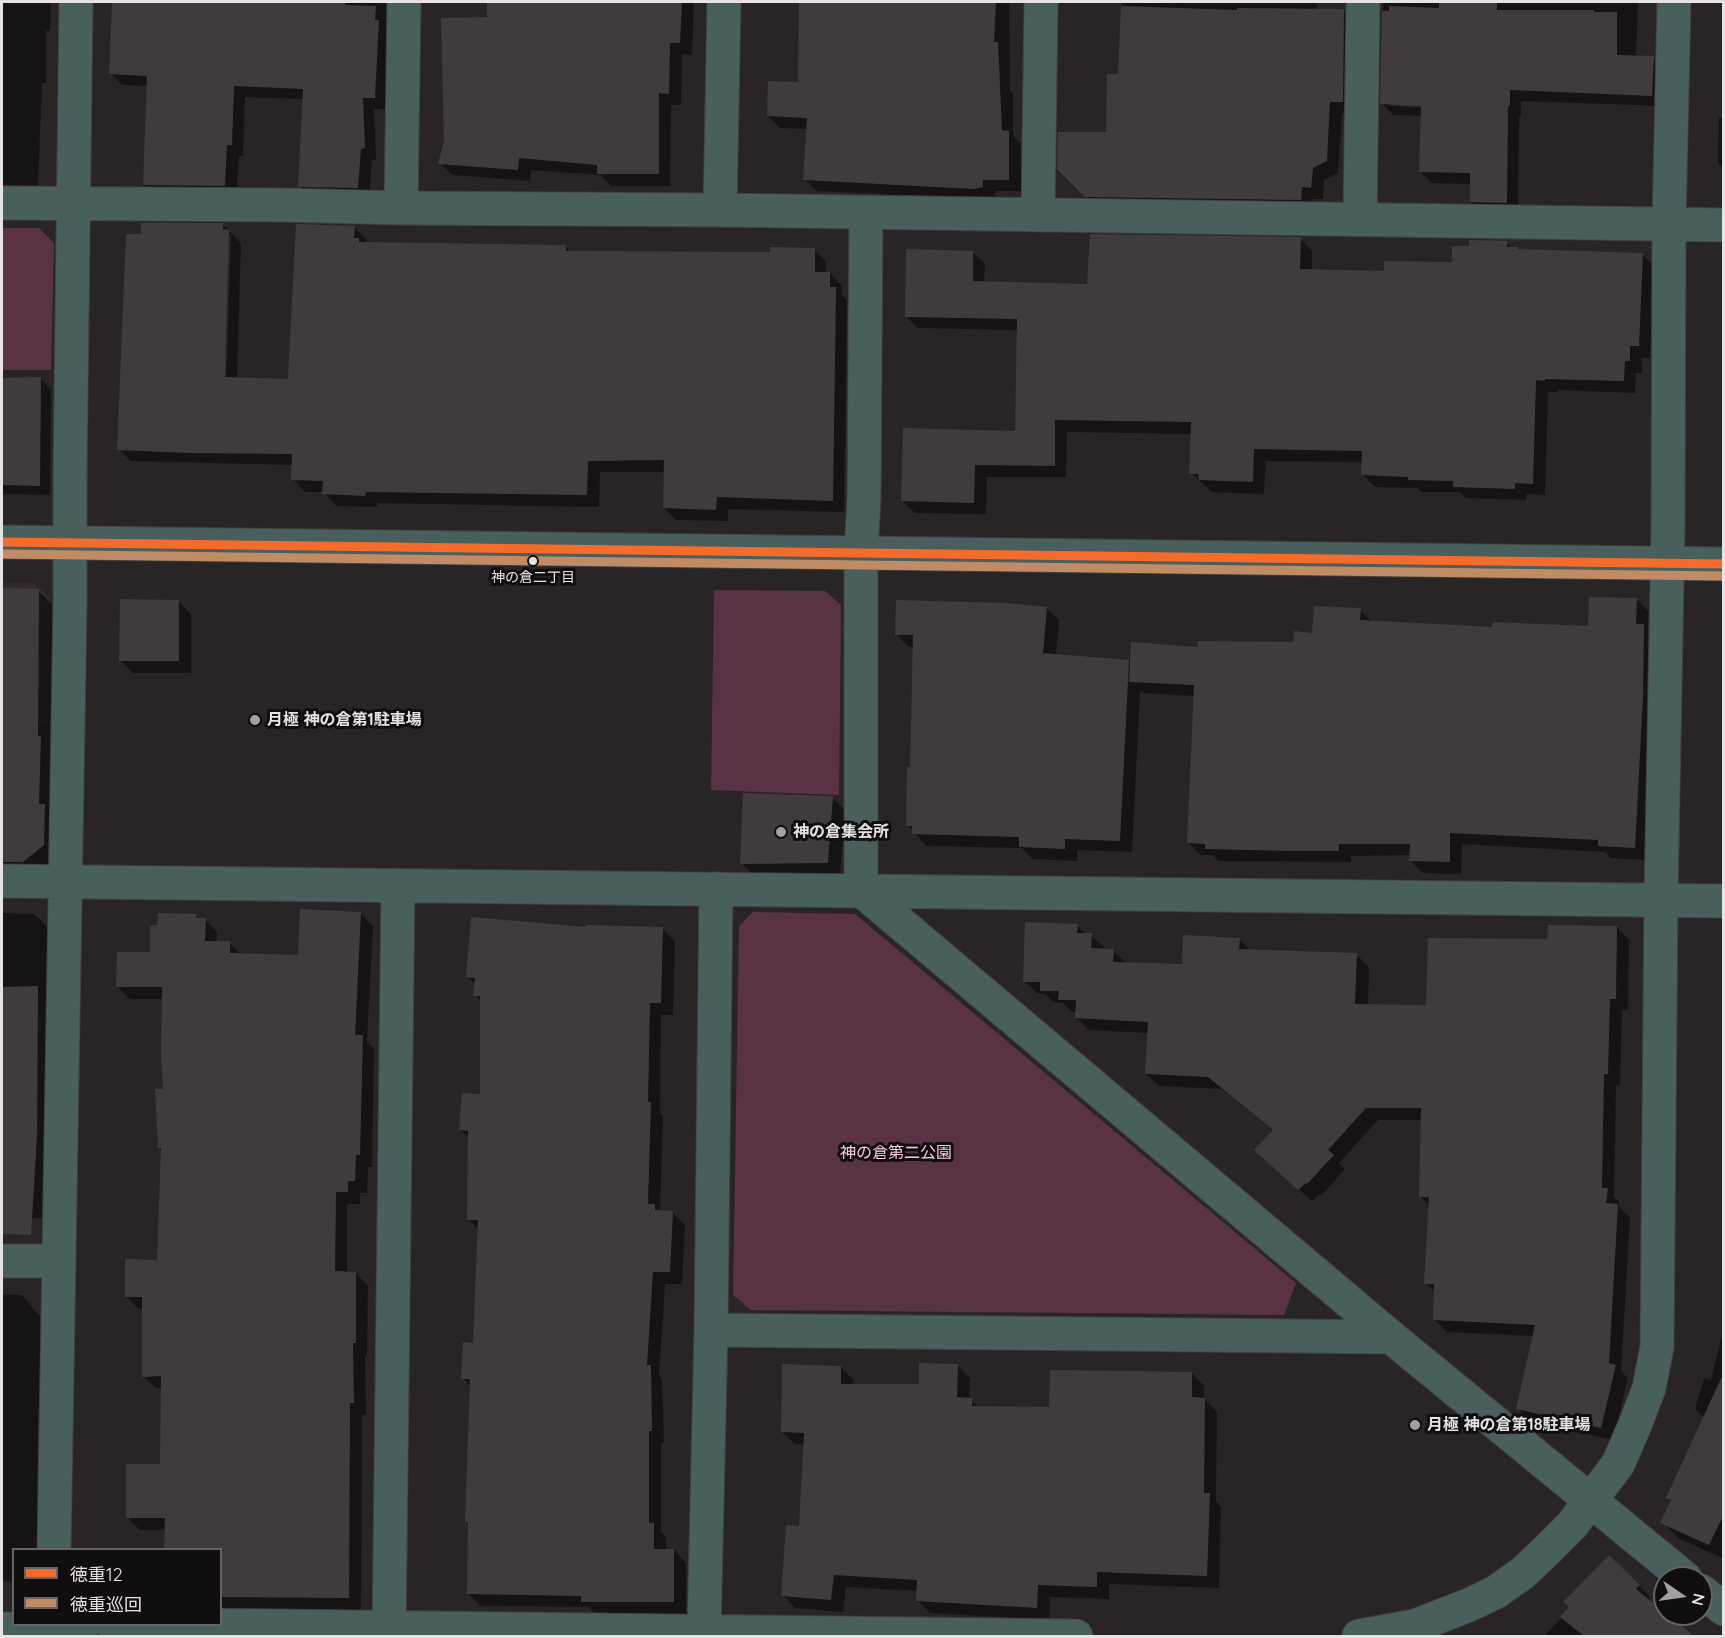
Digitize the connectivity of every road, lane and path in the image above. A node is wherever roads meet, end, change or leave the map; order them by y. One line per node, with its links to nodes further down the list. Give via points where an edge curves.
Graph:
1 (76, 2): 8 (street)
2 (404, 2): 9 (street)
3 (724, 2): 10 (street)
4 (1041, 2): 12 (street)
5 (1363, 2): 13 (street)
6 (1674, 2): 14 (street)
7 (2, 203): 8 (street)
8 (73, 204): 9 (street); 17 (street)
9 (401, 208): 10 (street)
10 (720, 210): 11 (street)
11 (866, 213): 12 (street); 18 (street)
12 (1038, 215): 13 (street)
13 (1360, 219): 14 (street)
14 (1669, 224): 15 (street); 19 (street)
15 (1724, 225)
16 (2, 542): 17 (street)
17 (71, 544): 18 (street); 22 (street)
18 (861, 552): 19 (street); 25 (street)
19 (1667, 563): 20 (street); 26 (street)
20 (1724, 564)
21 (2, 882): 22 (street)
22 (65, 883): 23 (street); 29 (street)
23 (398, 886): 24 (street); 38 (street)
24 (716, 889): 25 (street); 30 (street)
25 (861, 890): 26 (street); 31 (street)
26 (1661, 899): 27 (street); 32 (street, via 1657,1347 1649,1388 1635,1425 1618,1464)
27 (1724, 901)
28 (2, 1261): 29 (street)
29 (58, 1261): 33 (street)
30 (711, 1330): 31 (street); 39 (street)
31 (1391, 1338): 32 (street)
32 (1592, 1500): 34 (street); 42 (street, via 1524,1572 1496,1592 1414,1626)
33 (54, 1548)
34 (1671, 1566)
35 (181, 1626): 38 (street)
36 (2, 1629): 37 (street)
37 (61, 1629)
38 (389, 1632): 39 (street)
39 (704, 1632): 40 (street)
40 (991, 1636): 41 (street)
41 (1076, 1636)
42 (1359, 1636)

